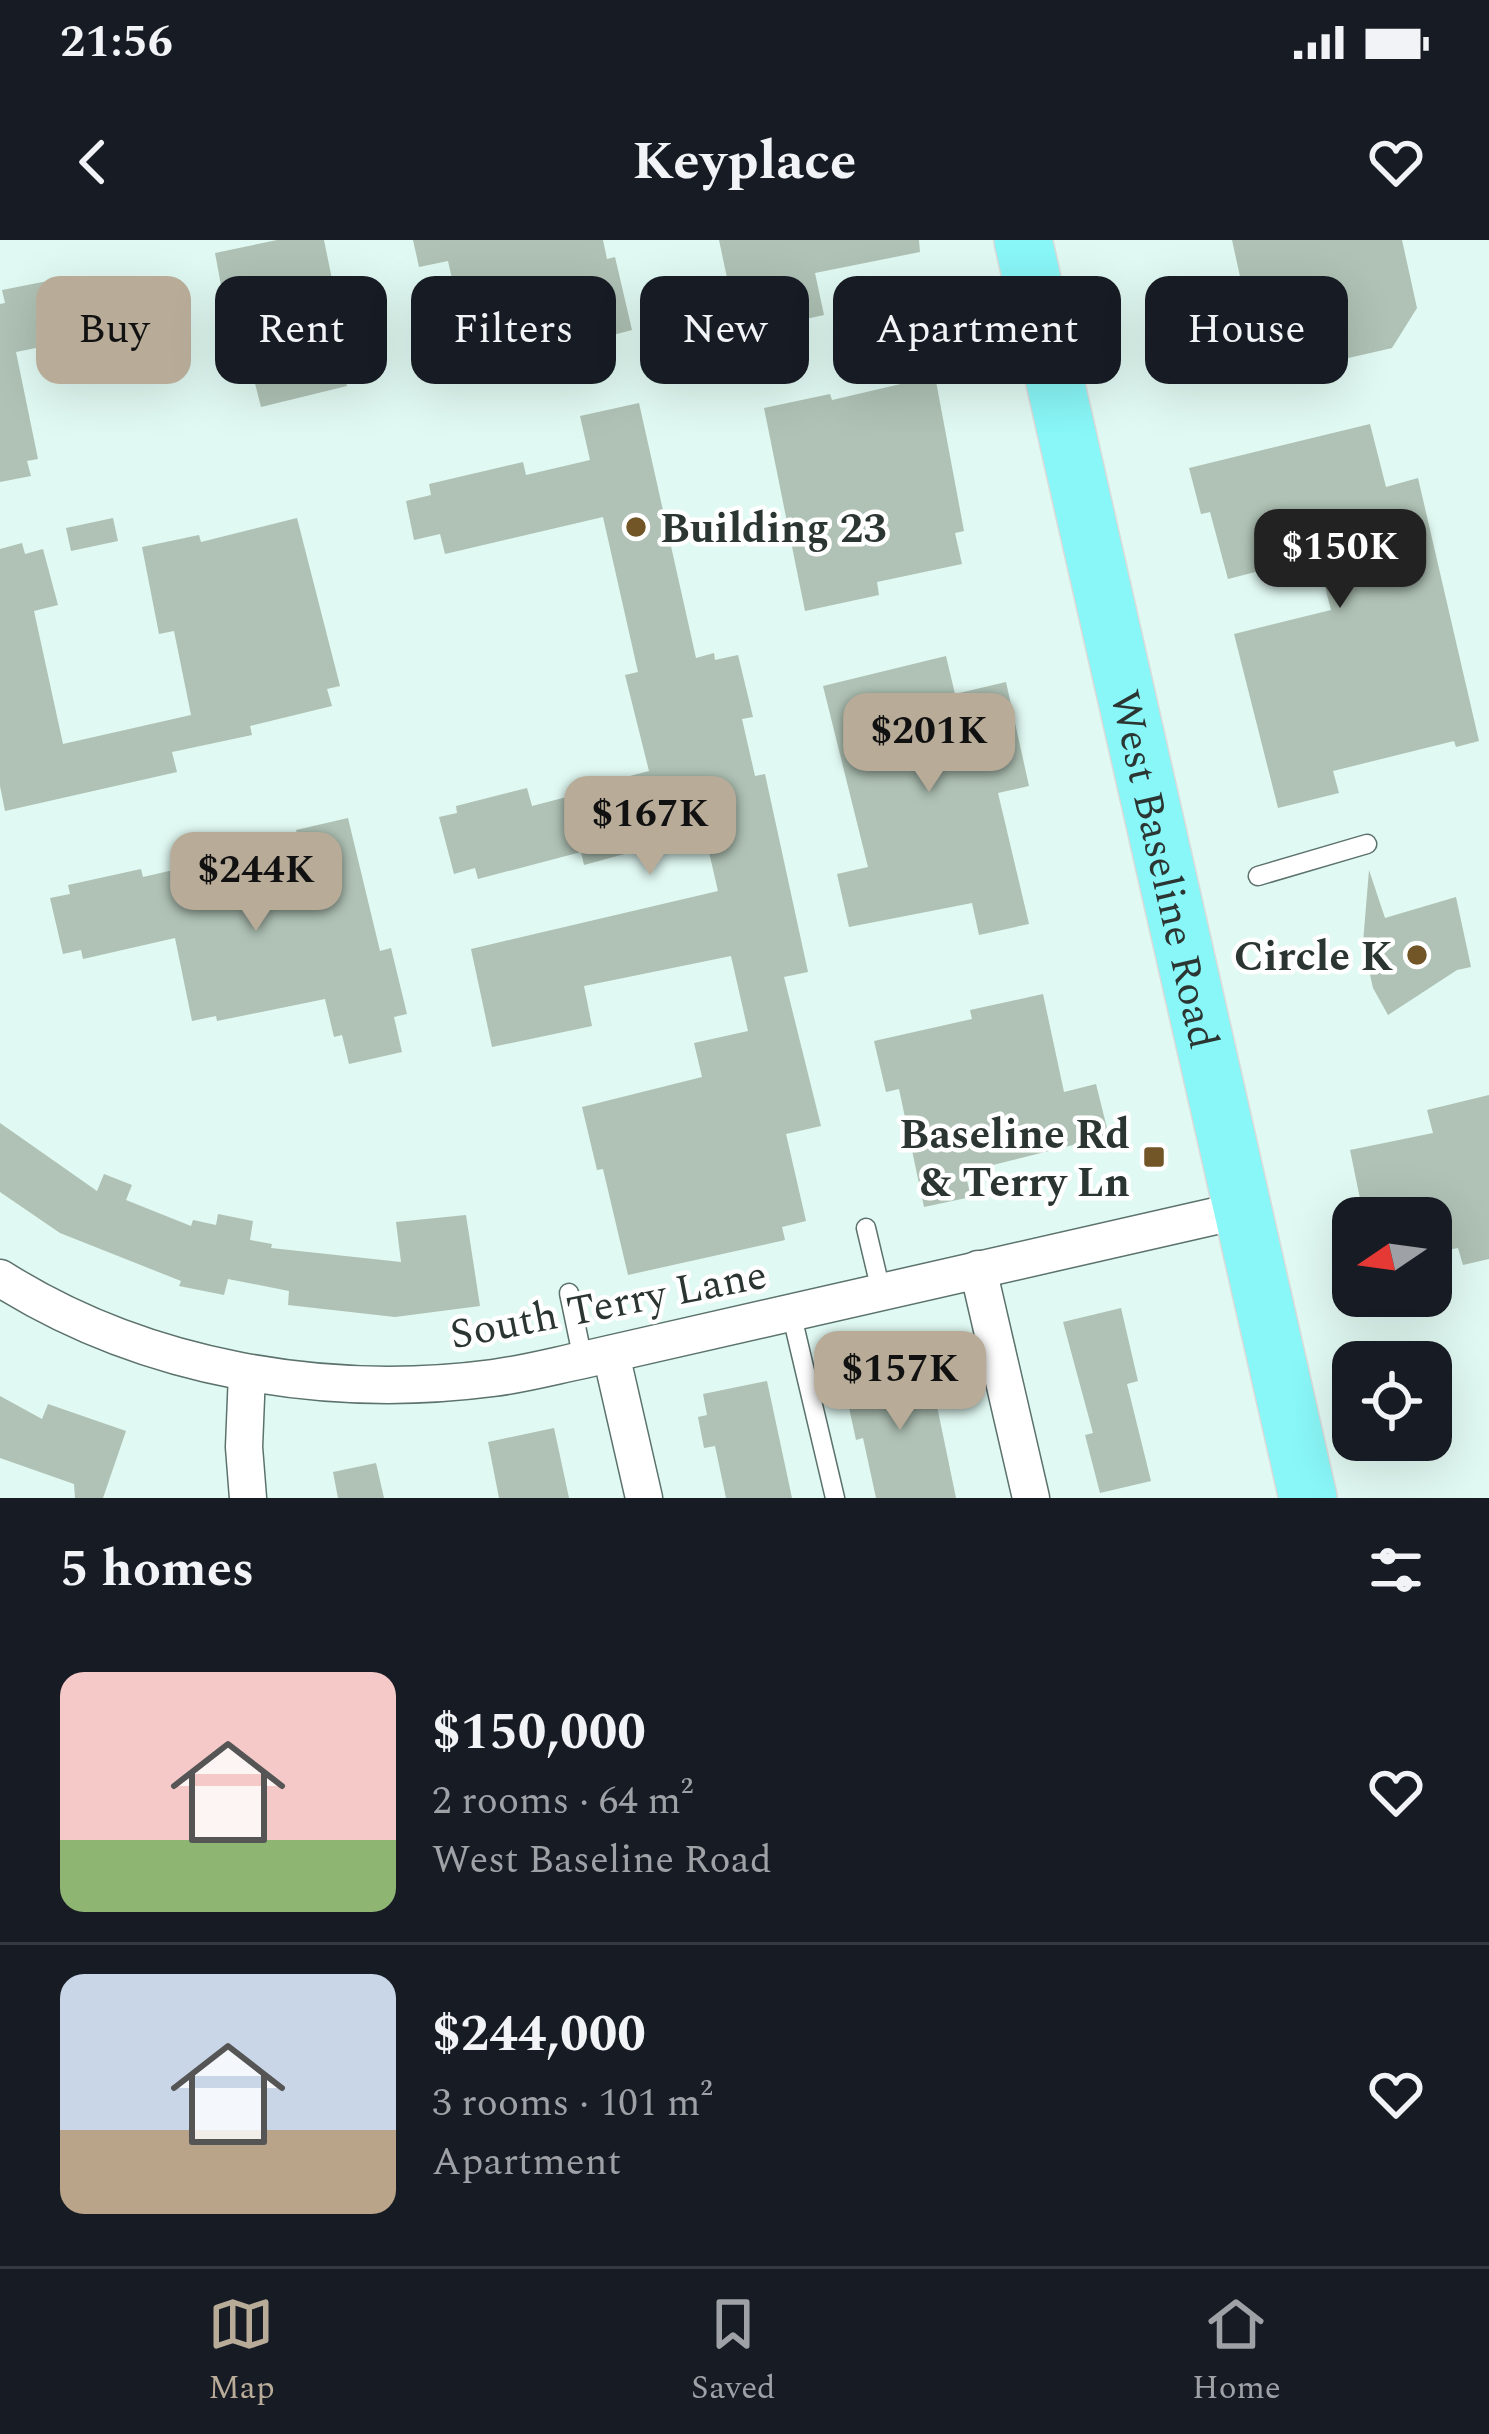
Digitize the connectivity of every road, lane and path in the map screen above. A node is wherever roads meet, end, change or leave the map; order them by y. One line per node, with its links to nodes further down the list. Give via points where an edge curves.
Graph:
1 (1023, 240): 4 (main road, West Baseline Road)
2 (1366, 844): 3 (lane)
3 (1258, 876)
4 (1242, 1210): 6 (street, South Terry Lane); 17 (main road, West Baseline Road)
5 (866, 1228): 8 (lane)
6 (978, 1269): 8 (street, South Terry Lane); 16 (street)
7 (0, 1278): 12 (street, South Terry Lane, via 109,1334)
8 (881, 1291): 10 (street, South Terry Lane)
9 (569, 1293): 11 (lane)
10 (791, 1312): 11 (street, South Terry Lane); 15 (lane)
11 (597, 1357): 12 (street, South Terry Lane, via 435,1382 345,1384); 14 (street)
12 (247, 1372): 13 (street)
13 (248, 1498)
14 (644, 1498)
15 (835, 1498)
16 (1031, 1498)
17 (1308, 1498)

